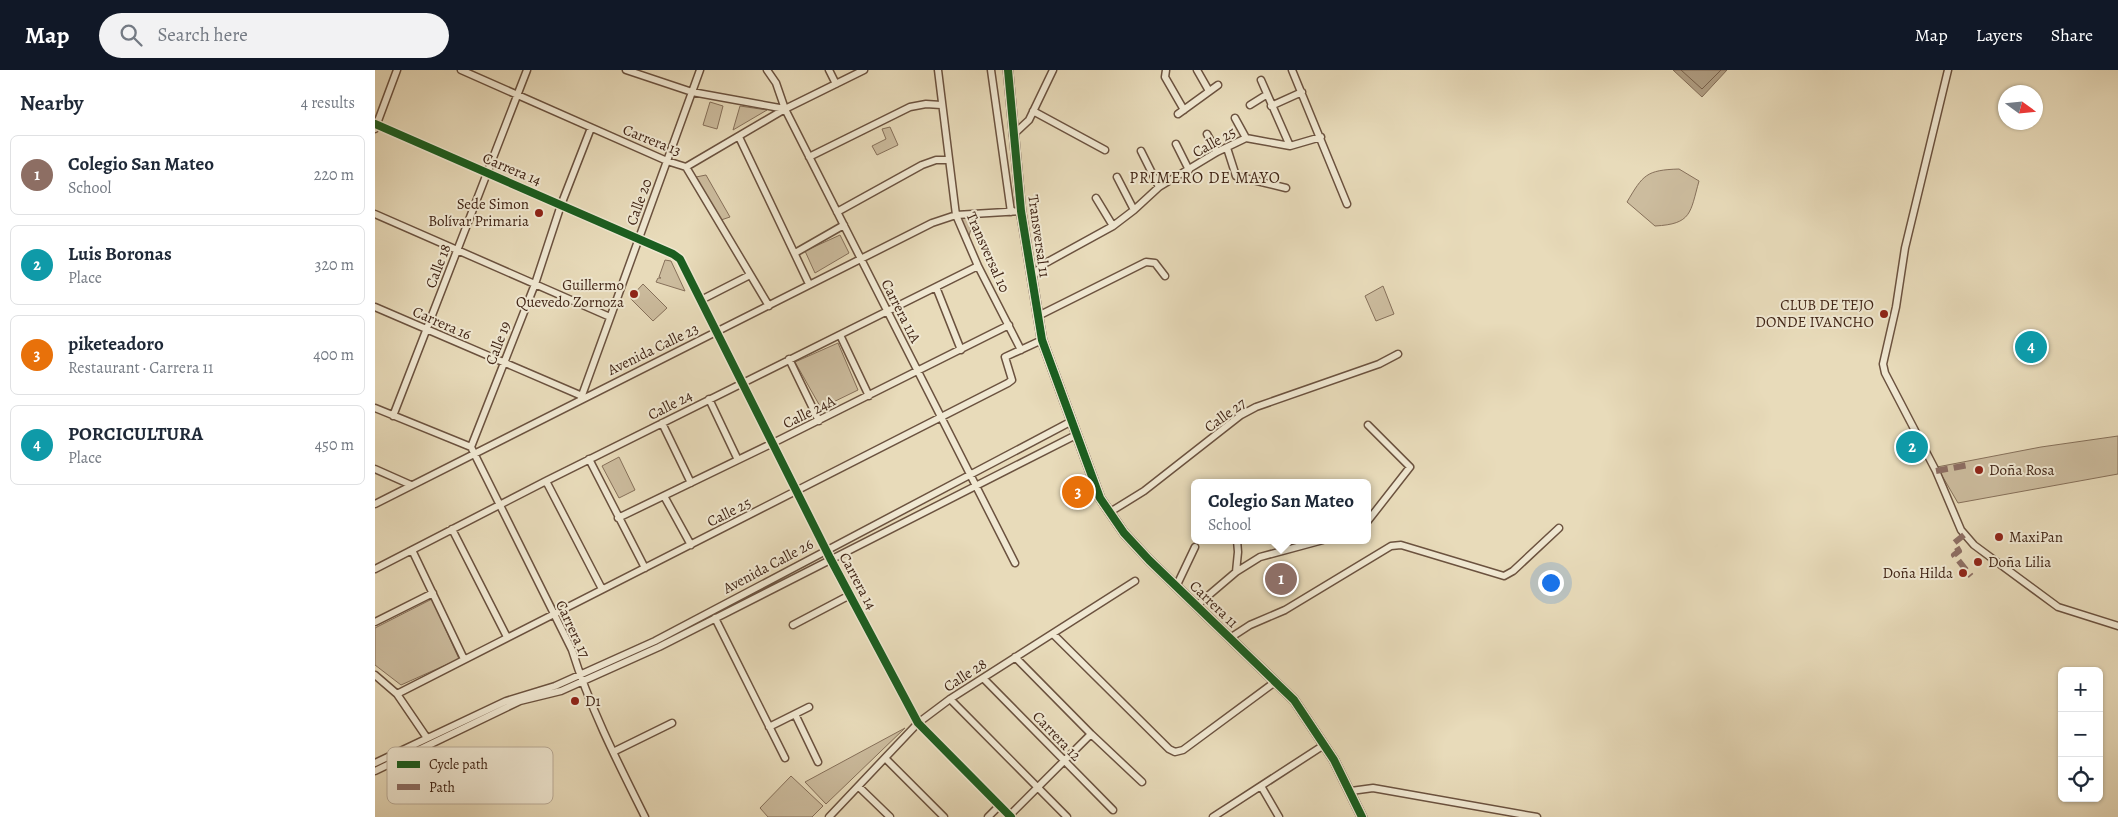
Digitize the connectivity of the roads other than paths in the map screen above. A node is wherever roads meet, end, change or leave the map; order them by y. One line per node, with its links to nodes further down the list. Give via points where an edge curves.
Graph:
1 (397, 70): 31 (street)
2 (461, 70): 23 (street, Carrera 13)
3 (527, 70): 23 (street, Calle 18)
4 (626, 70): 21 (street)
5 (700, 70): 21 (street, Calle 20)
6 (767, 70): 28 (street, Carrera 11A, via 776,83)
7 (829, 70): 18 (street)
8 (864, 70): 18 (street)
9 (938, 70): 25 (street, Transversal 10)
10 (991, 70): 59 (street)
11 (1008, 70): 34 (street, Transversal 11)
12 (1053, 70): 29 (street)
13 (1166, 70): 20 (street, via 1165,77 1181,112)
14 (1197, 70): 20 (street)
15 (1292, 70): 22 (street)
16 (1948, 70): 145 (street, via 1905,248 1883,364 1885,373 1936,471 1964,535 2058,606)
17 (1261, 80): 24 (street)
18 (836, 84): 28 (street)
19 (1218, 85): 20 (street)
20 (1209, 91)
21 (692, 92): 28 (street); 46 (street, Calle 20)
22 (1302, 92): 27 (street); 36 (street)
23 (517, 95): 32 (street, Carrera 13); 49 (street, Calle 18)
24 (1266, 95): 26 (street); 27 (street)
25 (941, 105): 44 (street, via 910,107); 45 (street, Transversal 10)
26 (1250, 105)
27 (1271, 106): 39 (street)
28 (785, 109): 35 (street); 44 (street, Carrera 11A)
29 (1033, 111): 34 (street, via 1029,120); 41 (street)
30 (1235, 118): 37 (street)
31 (376, 126): 49 (street, Carrera 14)
32 (591, 128): 46 (street, Carrera 13); 55 (street, Calle 19)
33 (1207, 134): 43 (street)
34 (1013, 135): 57 (street, Transversal 11)
35 (739, 137): 47 (street); 66 (street)
36 (1321, 137): 39 (street, Calle 25); 54 (street)
37 (1246, 138): 39 (street, Calle 25); 40 (street, Calle 25)
38 (1176, 144): 48 (street)
39 (1290, 146)
40 (1227, 148): 43 (street, Calle 25); 52 (street, via 1236,176)
41 (1105, 150)
42 (1141, 151): 51 (street)
43 (1217, 152): 48 (street, Calle 25)
44 (809, 157): 58 (street, Carrera 11A)
45 (949, 160): 58 (street, via 922,165); 61 (street, Transversal 10)
46 (667, 161): 47 (street, Carrera 13); 64 (street, Calle 20)
47 (686, 167): 69 (street, Carrera 13)
48 (1189, 170): 51 (street, Calle 25)
49 (486, 172): 55 (street, Carrera 14); 65 (street, Calle 18)
50 (1117, 178): 56 (street)
51 (1159, 187): 56 (street, Calle 25)
52 (1286, 188)
53 (1096, 198): 63 (street)
54 (1347, 204)
55 (561, 205): 64 (street, Carrera 14); 72 (street, Calle 19)
56 (1134, 210): 63 (street, Calle 25)
57 (1021, 211): 59 (street, Avenida Calle 23); 71 (street, Transversal 11)
58 (837, 212): 62 (street, Carrera 11A)
59 (1011, 212): 61 (street, Avenida Calle 23)
60 (375, 214): 65 (street)
61 (957, 215): 67 (street, Avenida Calle 23, via 932,223); 68 (street, Transversal 10)
62 (844, 225): 66 (street); 67 (street, Carrera 11A)
63 (1113, 226): 71 (street, Calle 25, via 1042,265)
64 (639, 240): 75 (street, Carrera 14, via 680,259); 80 (street, Calle 20)
65 (457, 251): 72 (street); 82 (street, Calle 18)
66 (795, 253): 73 (street)
67 (861, 259): 73 (street, Avenida Calle 23); 78 (street, Carrera 11A)
68 (978, 266): 74 (street, Calle 24); 81 (street, Transversal 10)
69 (750, 275): 75 (street); 76 (street, Carrera 13)
70 (1165, 276): 79 (street, via 1155,263 1146,262)
71 (1032, 278): 79 (street, Transversal 11)
72 (535, 284): 80 (street); 90 (street, Calle 19)
73 (809, 284): 76 (street, Avenida Calle 23)
74 (936, 287): 78 (street, Calle 24); 86 (street)
75 (701, 300): 83 (street, Carrera 14)
76 (769, 306): 83 (street, Avenida Calle 23)
77 (375, 307): 82 (street, Carrera 16)
78 (887, 311): 84 (street, Calle 24); 91 (street, Carrera 11A)
79 (1038, 316): 85 (street, Transversal 11)
80 (611, 317): 94 (street, Calle 20)
81 (1009, 325): 86 (street, Calle 24A); 87 (street, Transversal 10)
82 (426, 330): 90 (street, Carrera 16); 98 (street, Calle 18)
83 (717, 332): 92 (street, Carrera 14); 94 (street, Avenida Calle 23)
84 (840, 335): 89 (street, Calle 24); 93 (street)
85 (1041, 340): 87 (street, Calle 25); 96 (street, Transversal 11)
86 (961, 350): 91 (street, Calle 24A)
87 (1021, 350): 99 (street, Calle 25, via 1005,357 1012,380)
88 (1397, 354): 119 (street, Calle 27, via 1371,367 1241,415 1145,491)
89 (789, 359): 92 (street, Calle 24); 100 (street)
90 (504, 364): 94 (street, Carrera 16); 106 (street, Calle 19)
91 (918, 372): 93 (street, Calle 24A); 99 (street, Carrera 11A)
92 (743, 382): 95 (street, Calle 24); 105 (street, Carrera 14)
93 (869, 396): 100 (street, Calle 24A)
94 (581, 397): 106 (street, Avenida Calle 23)
95 (709, 399): 102 (street, Calle 24); 108 (street)
96 (1065, 401): 101 (street, Carrera 11)
97 (375, 408): 98 (street)
98 (393, 416): 106 (street)
99 (941, 417): 110 (street, Carrera 11A); 115 (street, Calle 25)
100 (819, 421): 105 (street, Calle 24A)
101 (1072, 422): 104 (street, Carrera 11); 110 (street, Avenida Calle 26)
102 (662, 423): 107 (street, Calle 24); 112 (street)
103 (1368, 426): 120 (street, via 1410,467)
104 (1076, 435): 113 (street, Avenida Calle 26); 119 (street, Carrera 11, via 1089,471)
105 (773, 443): 108 (street, Calle 24A); 115 (street, Carrera 14)
106 (472, 451): 114 (street, Avenida Calle 23); 118 (street, Carrera 17)
107 (589, 459): 111 (street, Calle 24); 121 (street)
108 (738, 460): 112 (street, Calle 24A)
109 (375, 469): 114 (street)
110 (971, 476): 113 (street, Carrera 11A); 129 (street, Avenida Calle 26)
111 (546, 481): 118 (street, Calle 24); 137 (street)
112 (691, 483): 116 (street, Calle 24A)
113 (975, 484): 130 (street, Avenida Calle 26); 131 (street, Carrera 11A)
114 (411, 485): 117 (street, Avenida Calle 23)
115 (798, 491): 126 (street, Calle 25); 129 (street, Carrera 14)
116 (665, 496): 121 (street, Calle 24A); 126 (street)
117 (375, 504)
118 (499, 506): 123 (street, Calle 24); 141 (street, Carrera 17)
119 (1110, 512): 136 (street, Carrera 11, via 1124,533)
120 (1371, 517)
121 (618, 518): 132 (street)
122 (1559, 528): 148 (street, via 1504,576 1401,545 1391,546 1285,610 1249,625)
123 (452, 529): 128 (street, Calle 24); 147 (street)
124 (1237, 544): 134 (street)
125 (1308, 544): 134 (street, via 1260,557)
126 (691, 545): 132 (street, Calle 25)
127 (1195, 547): 136 (street)
128 (412, 550): 133 (street, Calle 24); 138 (street)
129 (827, 551): 130 (street, Carrera 14); 152 (street, Avenida Calle 26)
130 (830, 558): 139 (street, Carrera 14); 142 (street, Avenida Calle 26)
131 (1015, 562)
132 (645, 568): 137 (street, Calle 25)
133 (375, 569)
134 (1236, 572): 140 (street)
135 (1135, 581): 146 (street, Calle 28)
136 (1176, 587): 140 (street, Carrera 11)
137 (602, 589): 141 (street, Calle 25)
138 (433, 593): 143 (street); 150 (street)
139 (850, 595): 144 (street); 160 (street, Carrera 14)
140 (1196, 606): 148 (street, Carrera 11)
141 (553, 614): 147 (street, Calle 25); 152 (street, Carrera 17, via 572,650)
142 (715, 618): 152 (street, Avenida Calle 26, via 659,647); 161 (street)
143 (375, 622)
144 (793, 625)
145 (2118, 626)
146 (1053, 634): 149 (street, Calle 28); 154 (street, via 1169,750 1175,752 1183,750)
147 (507, 637): 150 (street, Calle 25)
148 (1230, 638): 154 (street, Carrera 11)
149 (1015, 656): 153 (street, Calle 28); 162 (street)
150 (464, 659): 155 (street, Calle 25)
151 (375, 676): 155 (street)
152 (581, 678): 163 (street, via 506,700); 166 (street, via 561,691 520,701); 167 (street, Carrera 17)
153 (983, 679): 156 (street, Calle 28); 172 (street, Carrera 12)
154 (1275, 682): 164 (street, Carrera 11, via 1294,700)
155 (397, 694): 163 (street)
156 (950, 699): 160 (street, Calle 28); 179 (street)
157 (809, 707): 158 (street)
158 (795, 714): 161 (street); 171 (street)
159 (672, 723): 167 (street)
160 (918, 724): 170 (street, Calle 28); 181 (street, Carrera 14)
161 (769, 727): 169 (street)
162 (1091, 734): 172 (street); 176 (street)
163 (427, 738): 165 (street)
164 (1324, 745): 177 (street); 180 (street, Carrera 11)
165 (408, 747)
166 (425, 747)
167 (613, 752): 185 (street, Carrera 17)
168 (387, 757): 173 (street)
169 (785, 758)
170 (886, 759): 178 (street, Calle 28); 187 (street)
171 (818, 762)
172 (1065, 762): 179 (street); 182 (street, Carrera 12)
173 (375, 763)
174 (387, 765): 175 (street)
175 (375, 771)
176 (1141, 782)
177 (1261, 786): 190 (street); 191 (street)
178 (859, 787): 183 (street, Calle 28); 186 (street)
179 (1039, 788): 184 (street); 189 (street)
180 (1351, 791): 192 (street, Carrera 11); 193 (street, via 1373,788)
181 (1000, 805): 184 (street, Carrera 14); 188 (street)
182 (1113, 810)
183 (833, 816)
184 (1010, 816)
185 (645, 817)
186 (890, 817)
187 (944, 817)
188 (988, 817)
189 (1067, 817)
190 (1213, 817)
191 (1279, 817)
192 (1362, 817)
193 (1537, 817)

